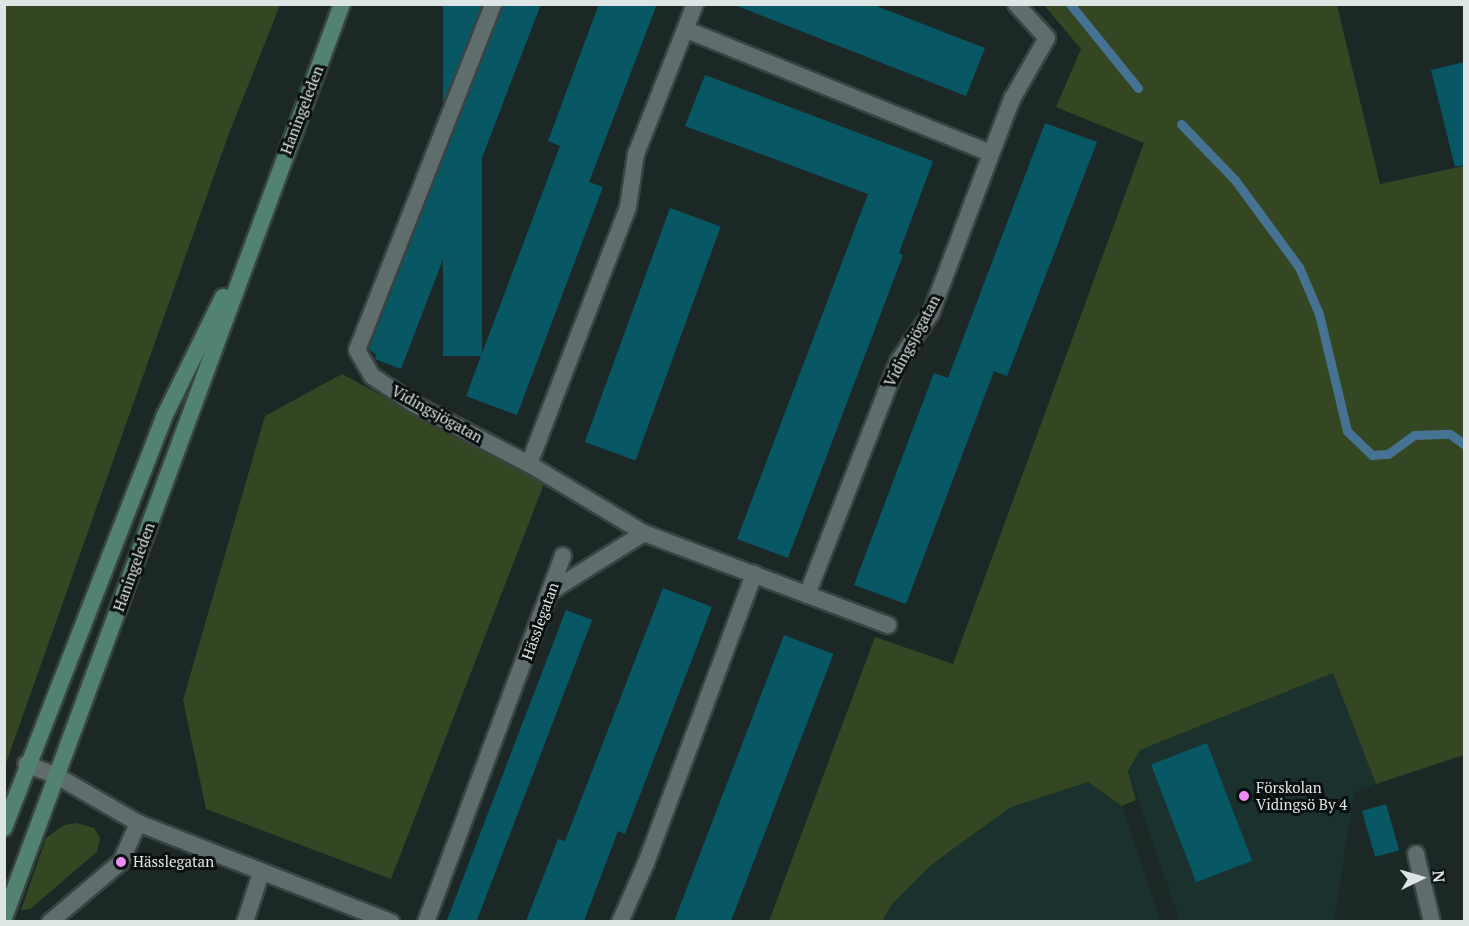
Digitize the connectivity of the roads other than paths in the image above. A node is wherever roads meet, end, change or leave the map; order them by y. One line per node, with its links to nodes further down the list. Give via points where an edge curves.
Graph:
1 (342, 4): 7 (main road, Haningeleden)
2 (493, 4): 8 (street, Vidingsjögatan, via 357,351 372,376 414,404)
3 (694, 4): 5 (street)
4 (1016, 4): 6 (street, Vidingsjögatan, via 1047,38 1012,99)
5 (687, 30): 6 (street); 8 (street, via 636,154 628,207)
6 (990, 153): 13 (street, Vidingsjögatan, via 931,313 898,362)
7 (262, 215): 15 (main road, Haningeleden, via 164,417); 16 (main road, Haningeleden)
8 (529, 464): 9 (street, Vidingsjögatan)
9 (644, 533): 11 (street, Vidingsjögatan); 12 (street)
10 (563, 556): 12 (street, Hässlegatan)
11 (754, 574): 13 (street, Vidingsjögatan); 26 (street, via 646,863)
12 (553, 590): 25 (street, Hässlegatan)
13 (807, 595): 14 (street, Vidingsjögatan)
14 (888, 625)
15 (26, 764): 16 (street); 18 (main road, Haningeleden)
16 (57, 776): 17 (street); 21 (main road, Haningeleden)
17 (138, 823): 20 (street); 22 (street, via 121,862)
18 (4, 828)
19 (1416, 854): 27 (street)
20 (261, 873): 23 (street); 24 (street)
21 (4, 918)
22 (50, 921)
23 (245, 921)
24 (391, 921)
25 (426, 921)
26 (620, 921)
27 (1432, 921)

